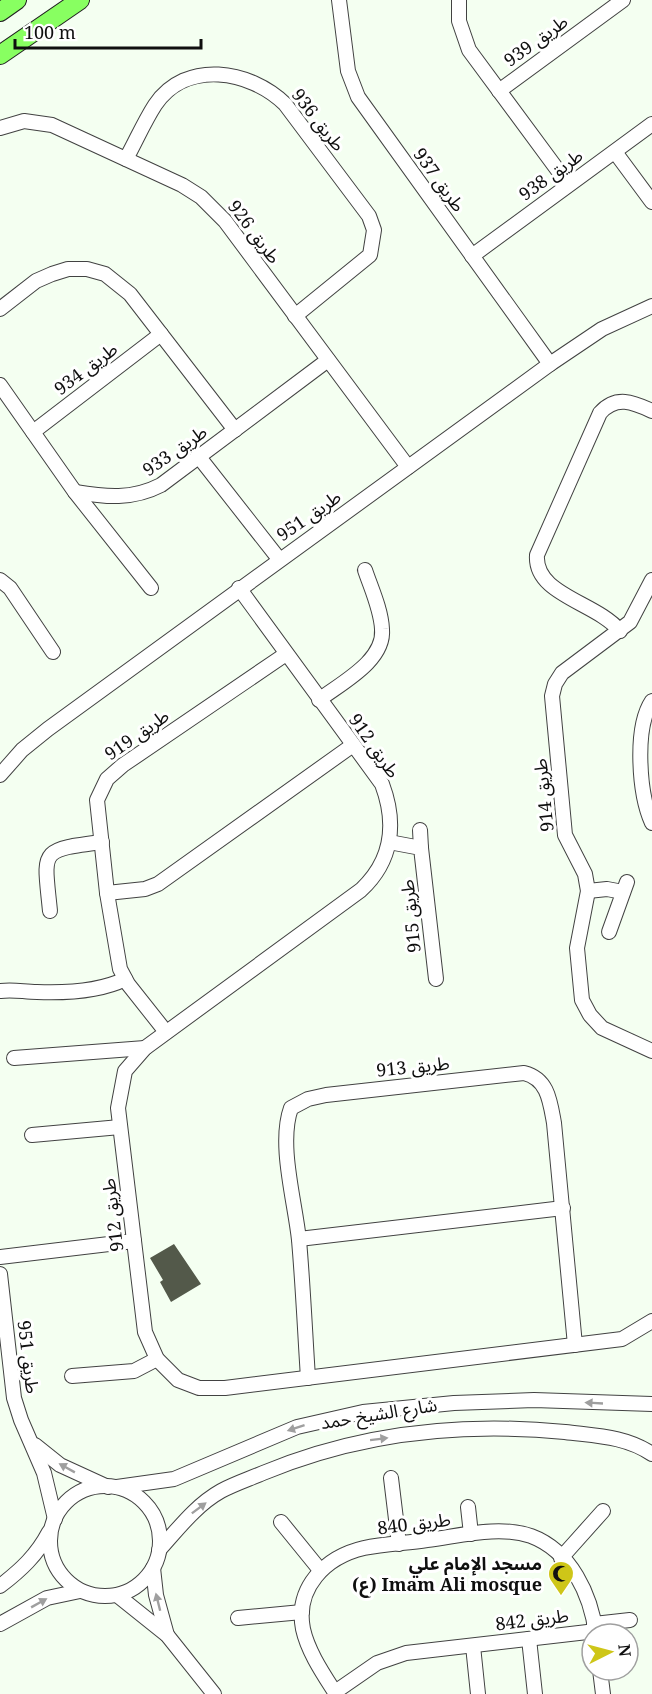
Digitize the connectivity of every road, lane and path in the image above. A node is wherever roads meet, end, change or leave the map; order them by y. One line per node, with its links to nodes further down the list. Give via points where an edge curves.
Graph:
1 (17, 0): 6 (main road)
2 (80, 0): 7 (main road)
3 (339, 0): 15 (street, طريق 937, via 348,71 358,97)
4 (459, 0): 8 (street, طريق 939, via 462,36)
5 (624, 0): 8 (street, طريق 939)
6 (0, 12)
7 (0, 55)
8 (499, 91): 13 (street, طريق 939)
9 (652, 124): 11 (street, طريق 938)
10 (0, 128): 12 (street, طريق 926, via 24,121 52,124)
11 (615, 152): 13 (street, طريق 938); 14 (street)
12 (126, 159): 18 (street, طريق 926, via 182,185 210,204); 18 (street, طريق 936, via 156,104 175,85 197,75 230,75 271,90 369,216 374,230 370,255)
13 (568, 184): 15 (street, طريق 938)
14 (652, 202)
15 (472, 256): 21 (street, طريق 937)
16 (652, 306): 21 (street, طريق 951, via 602,329)
17 (0, 309): 19 (street, via 51,274 87,269 105,274 124,289)
18 (295, 316): 20 (street, طريق 926)
19 (162, 334): 24 (street); 25 (street, طريق 934)
20 (328, 360): 24 (street, طريق 933); 27 (street, طريق 926)
21 (550, 363): 27 (street, طريق 951)
22 (0, 385): 25 (street)
23 (652, 411): 35 (street, via 622,401 600,413 537,555 537,569 545,582 600,612)
24 (235, 430): 26 (street, طريق 933)
25 (33, 432): 28 (street)
26 (199, 458): 28 (street, طريق 933, via 141,494 107,497); 29 (street)
27 (408, 467): 29 (street, طريق 951)
28 (75, 492): 33 (street)
29 (279, 559): 34 (street, طريق 951)
30 (365, 570): 38 (street, via 382,627 379,647 367,663)
31 (0, 580): 36 (street, via 10,588)
32 (652, 580): 35 (street, طريق 914, via 638,611)
33 (151, 588)
34 (239, 588): 37 (street, طريق 912); 41 (street, طريق 951, via 48,729)
35 (620, 631): 47 (street, طريق 914, via 562,673 552,696 565,835 585,874)
36 (53, 652)
37 (286, 654): 38 (street, طريق 912); 44 (street, طريق 919, via 107,779 97,800)
38 (319, 700): 40 (street, طريق 912)
39 (652, 701): 42 (street, via 640,735 645,804)
40 (353, 745): 45 (street, طريق 912, via 382,784 388,800); 48 (street, via 158,884)
41 (0, 775)
42 (652, 823)
43 (420, 830): 46 (street, طريق 915)
44 (102, 842): 48 (street, طريق 919); 49 (street, via 62,847 49,854 45,863)
45 (389, 842): 46 (street); 54 (street, طريق 912, via 374,878 361,890)
46 (421, 848): 52 (street, طريق 915)
47 (588, 891): 50 (street, via 625,887); 56 (street, طريق 914, via 577,948 582,1000 602,1028)
48 (107, 893): 51 (street, طريق 919)
49 (50, 911)
50 (609, 932)
51 (124, 979): 53 (street, via 108,986 38,993 21,989); 54 (street, طريق 919)
52 (436, 979)
53 (0, 991)
54 (166, 1032): 55 (street, طريق 912)
55 (145, 1048): 57 (street); 58 (street, طريق 912, via 125,1071 118,1108)
56 (652, 1051)
57 (14, 1058)
58 (120, 1127): 59 (street); 62 (street, طريق 912)
59 (32, 1135)
60 (563, 1208): 61 (street); 61 (street, طريق 913, via 550,1102 533,1075 326,1095 291,1108 287,1120); 66 (street, طريق 913)
61 (298, 1239): 69 (street, طريق 913)
62 (134, 1242): 63 (street); 67 (street, طريق 912, via 145,1332)
63 (0, 1257)
64 (0, 1274): 71 (street, طريق 951, via 14,1398)
65 (652, 1321): 66 (street, طريق 912, via 622,1339)
66 (575, 1345): 69 (street, طريق 912)
67 (157, 1359): 68 (street, via 134,1371); 69 (street, طريق 912, via 178,1380 199,1388)
68 (72, 1376)
69 (308, 1378)
70 (652, 1404): 74 (street, شارع الشيخ حمد, one-way to 74, via 534,1400 363,1412 297,1427 174,1479)
71 (31, 1441): 74 (street, طريق 951, one-way to 71, via 60,1465); 77 (street, طريق 951, via 48,1488)
72 (652, 1454): 81 (street, شارع الشيخ حمد, one-way to 72, via 192,1513 221,1491 305,1456 367,1440 453,1429 530,1429 616,1438)
73 (391, 1479): 80 (street)
74 (113, 1487): 77 (street, via 81,1492 65,1503); 81 (street, via 145,1504 159,1534)
75 (468, 1506): 79 (street)
76 (603, 1511): 82 (street)
77 (54, 1522): 85 (street, via 40,1550); 86 (street, via 52,1555 58,1570)
78 (281, 1522): 84 (street)
79 (471, 1534): 80 (street, طريق 840); 82 (street, طريق 840, via 502,1531 532,1537)
80 (399, 1544): 84 (street, طريق 840, via 363,1548)
81 (159, 1550): 83 (street)
82 (561, 1558): 91 (street, طريق 840, via 576,1574)
83 (153, 1568): 87 (street, via 138,1585); 95 (street, one-way to 83)
84 (320, 1570): 88 (street, via 310,1581)
85 (0, 1586)
86 (80, 1591): 87 (street); 93 (street, one-way to 86, via 47,1598)
87 (117, 1595): 95 (street)
88 (302, 1612): 89 (street); 98 (street, via 310,1649)
89 (238, 1618)
90 (630, 1620): 92 (street, طريق 842)
91 (593, 1622)
92 (623, 1622)
93 (0, 1624)
94 (580, 1632): 96 (street, طريق 842)
95 (167, 1635): 99 (street)
96 (529, 1639): 97 (street, طريق 842); 101 (street)
97 (473, 1646): 98 (street, طريق 842, via 406,1653 377,1663); 100 (street, طريق 842)
98 (336, 1693)
99 (214, 1694)
100 (478, 1694)
101 (535, 1694)

